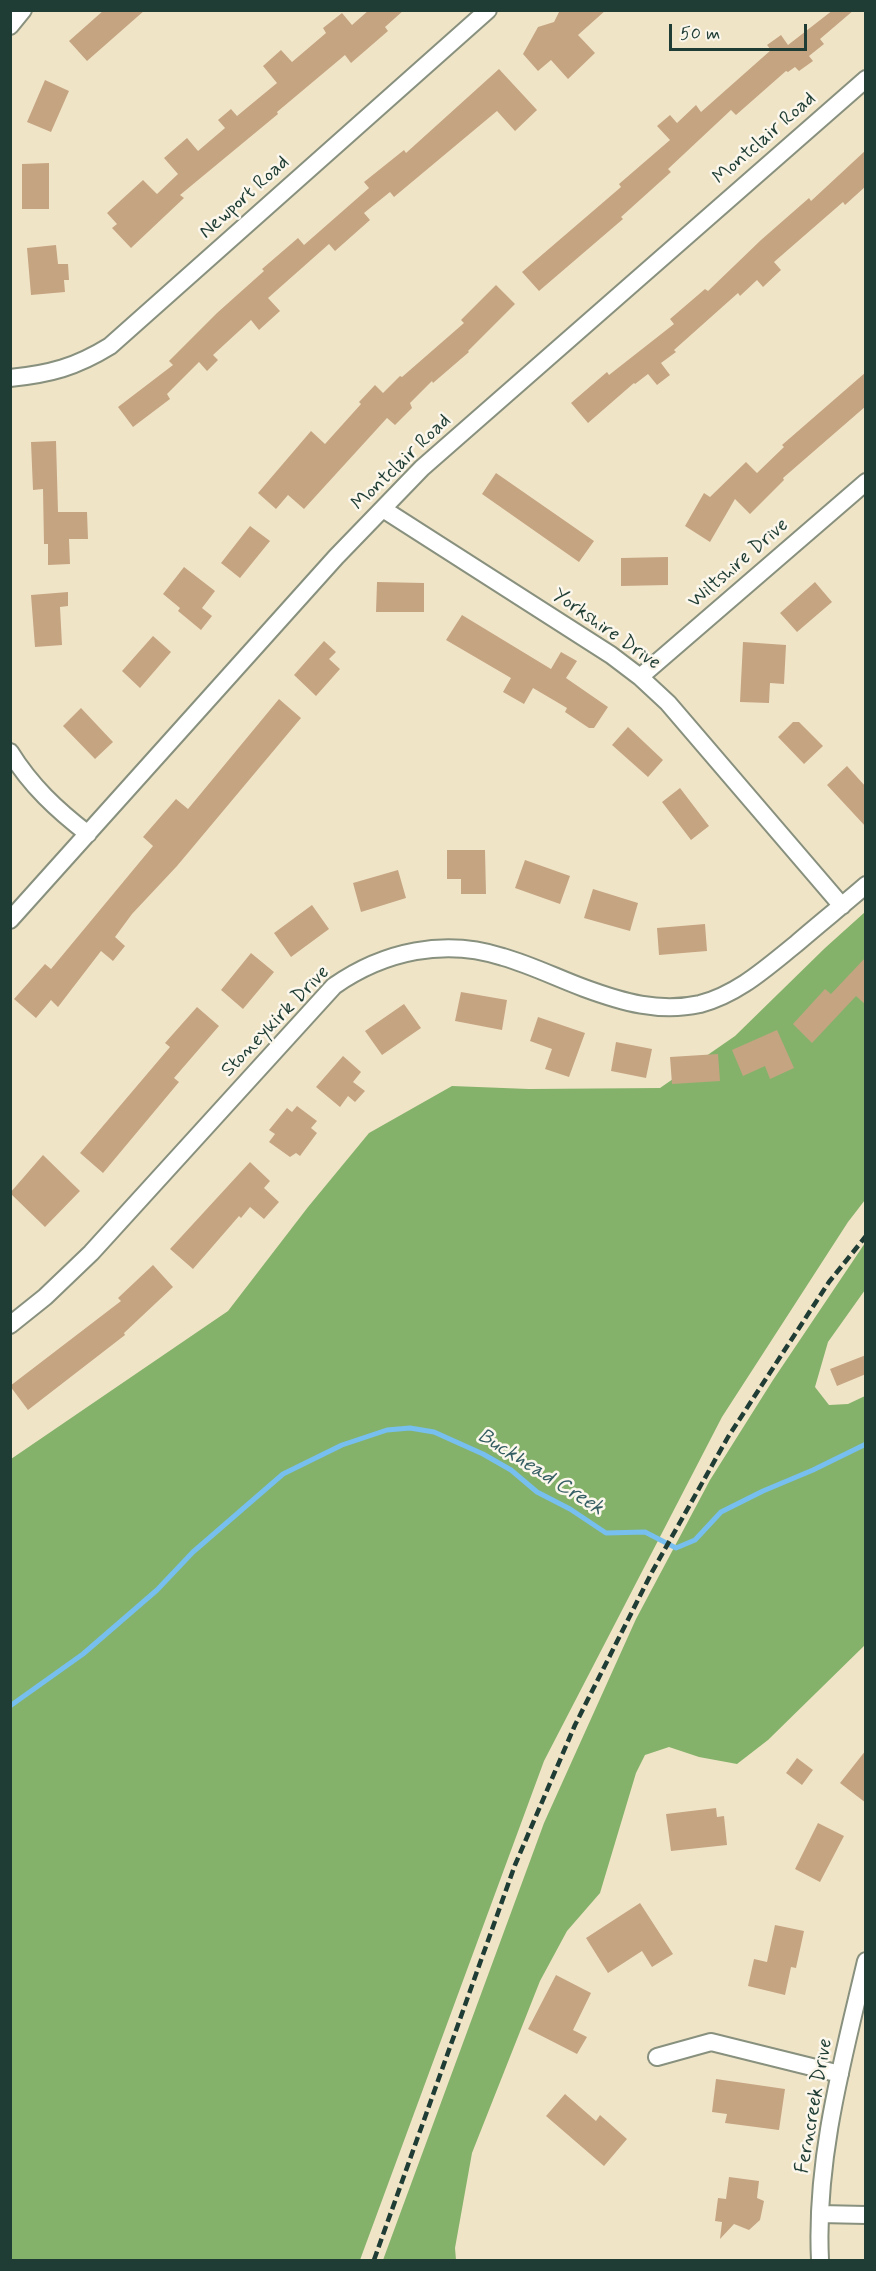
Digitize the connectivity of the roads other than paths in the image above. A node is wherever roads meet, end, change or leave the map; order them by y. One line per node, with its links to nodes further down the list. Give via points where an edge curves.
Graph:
1 (23, 10): 3 (street)
2 (488, 10): 5 (street, Newport Road, via 110,346 65,369)
3 (10, 26)
4 (866, 79): 7 (street, Montclair Road, via 422,468)
5 (10, 378)
6 (866, 482): 8 (street, Wiltshire Drive)
7 (383, 509): 8 (street, Yorkshire Drive); 10 (street, Montclair Road)
8 (640, 677): 12 (street, Yorkshire Drive, via 668,703)
9 (10, 752): 10 (street, via 52,806)
10 (88, 834): 13 (street, Montclair Road)
11 (866, 885): 12 (street, Stoneykirk Drive)
12 (842, 906): 14 (street, Stoneykirk Drive, via 735,990 700,1004 675,1008 625,1002 502,956 453,948 419,950 355,971 334,986 91,1253)
13 (10, 920)
14 (10, 1325)
15 (866, 1961): 17 (street, Ferncreek Drive)
16 (657, 2057): 17 (street, via 711,2042)
17 (840, 2074): 18 (street, Ferncreek Drive, via 827,2142)
18 (820, 2214): 19 (street); 20 (street, Ferncreek Drive)
19 (866, 2215)
20 (820, 2260)

